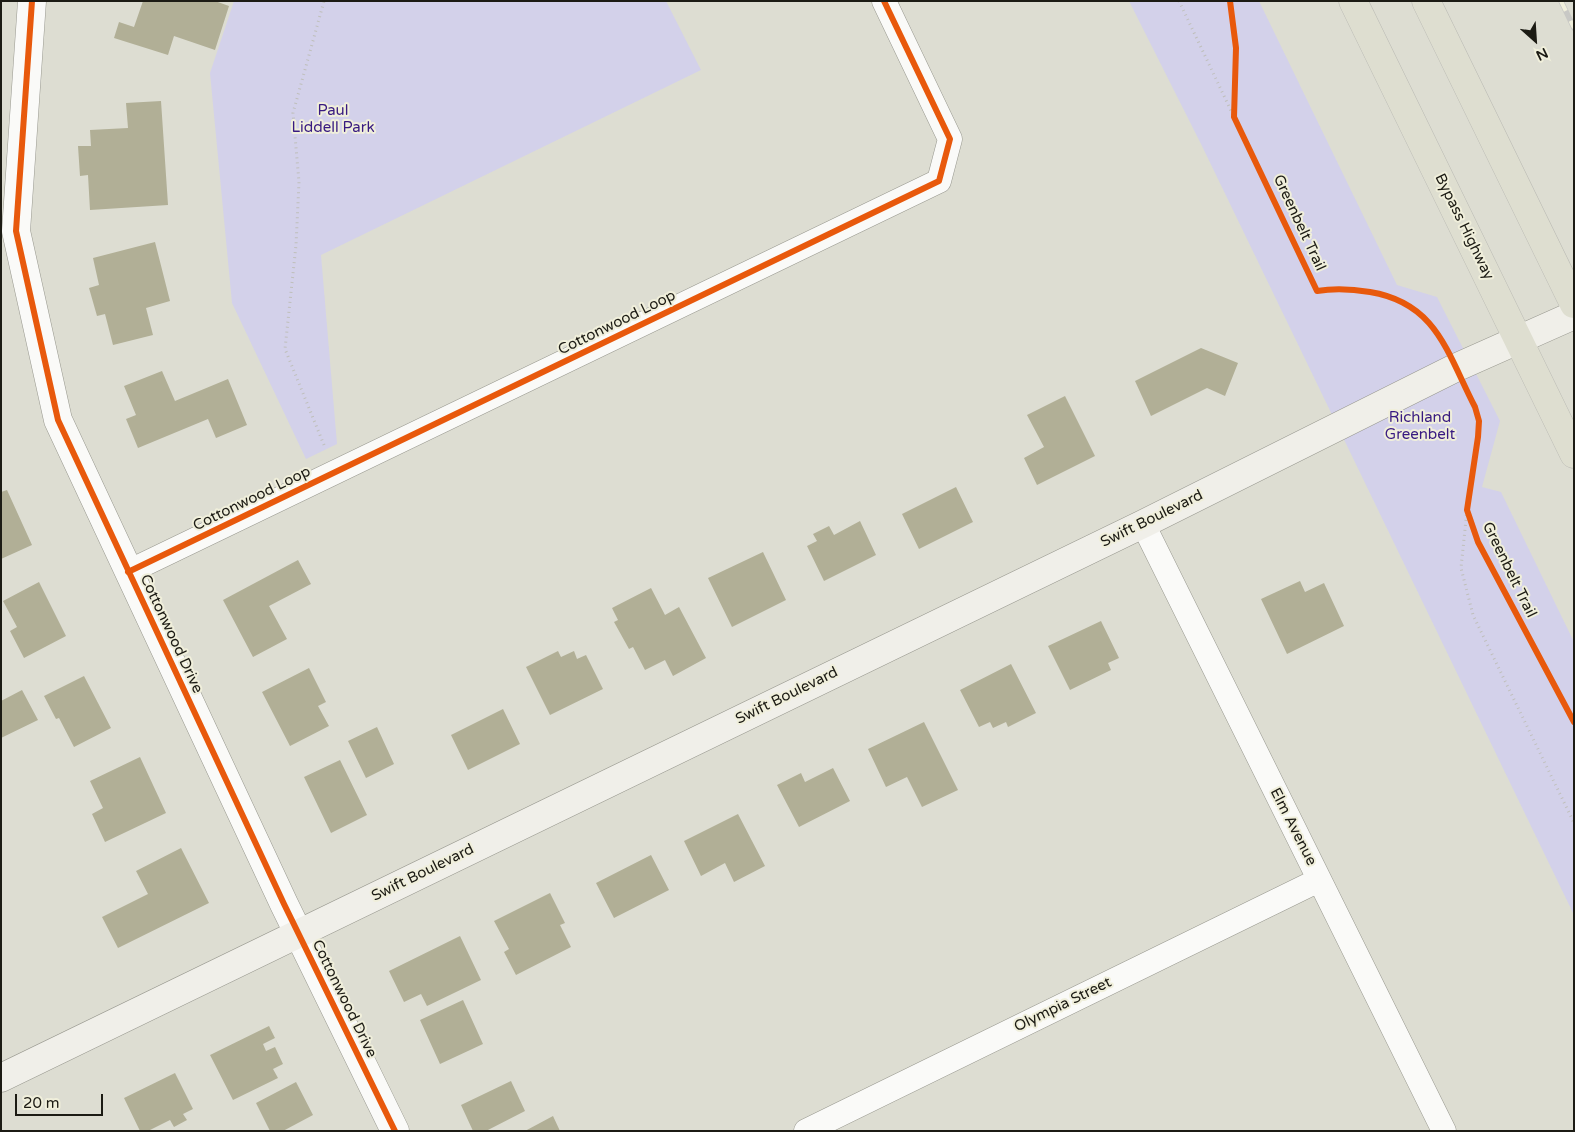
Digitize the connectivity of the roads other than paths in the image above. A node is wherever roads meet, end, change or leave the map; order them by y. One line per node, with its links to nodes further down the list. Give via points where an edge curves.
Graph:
1 (32, 1): 5 (street, Cottonwood Drive)
2 (884, 1): 11 (street, Cottonwood Loop, via 950,139 939,181)
3 (1353, 1): 8 (highway, Bypass Highway)
4 (1426, 1): 6 (highway)
5 (9, 231): 11 (street, Cottonwood Drive, via 58,420)
6 (1574, 304)
7 (1574, 315): 8 (main road, Swift Boulevard)
8 (1519, 341): 9 (highway, Bypass Highway); 10 (main road, Swift Boulevard, via 1455,368)
9 (1574, 454)
10 (1143, 524): 12 (street, Elm Avenue); 13 (main road, Swift Boulevard)
11 (128, 572): 13 (street, Cottonwood Drive)
12 (1319, 880): 16 (street, Olympia Street); 17 (street, Elm Avenue)
13 (299, 933): 14 (main road, Swift Boulevard); 15 (street, Cottonwood Drive)
14 (1, 1078)
15 (395, 1131)
16 (806, 1131)
17 (1444, 1131)

